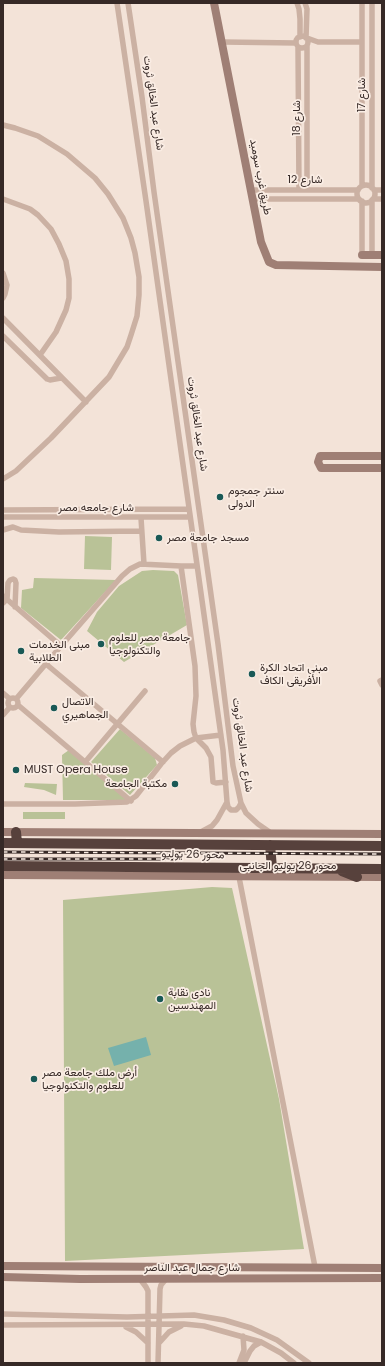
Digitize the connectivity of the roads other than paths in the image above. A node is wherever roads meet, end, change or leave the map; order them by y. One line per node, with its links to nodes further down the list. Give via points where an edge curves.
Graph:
1 (117, 3): 16 (street, شارع عبد الخالق ثروت)
2 (128, 3): 15 (street, شارع عبد الخالق ثروت)
3 (214, 3): 10 (main road, طريق غرب سوميد)
4 (297, 3): 8 (street)
5 (305, 3): 9 (street)
6 (362, 3): 12 (street, شارع 17)
7 (372, 3): 19 (street, شارع 17)
8 (300, 36): 9 (street); 13 (street)
9 (306, 38): 11 (street); 14 (street)
10 (222, 42): 13 (street); 20 (main road, طريق غرب سوميد)
11 (318, 42): 12 (street); 14 (street)
12 (362, 42): 18 (street, شارع 17)
13 (297, 45): 14 (street, via 303,48); 21 (street, شارع 18)
14 (307, 46): 22 (street, شارع 18)
15 (142, 97): 16 (street); 69 (street, شارع عبد الخالق ثروت, via 233,766)
16 (131, 99): 44 (street, شارع عبد الخالق ثروت)
17 (3, 126): 39 (street, via 38,136 82,166 108,194 131,238 139,277 137,316 120,360 109,377)
18 (360, 188): 19 (street, via 368,186); 22 (street, شارع 12); 28 (street, via 357,194)
19 (373, 189): 23 (street); 26 (street)
20 (251, 190): 21 (street, شارع 12); 25 (main road, طريق غرب سوميد)
21 (299, 190): 22 (street, شارع 12)
22 (307, 190)
23 (382, 190)
24 (3, 199): 37 (street, via 38,215 51,229 66,261 69,279 66,310 56,332)
25 (252, 199): 28 (street, شارع 12); 32 (main road, طريق غرب سوميد, via 261,242 272,264)
26 (372, 199): 27 (street); 28 (street, via 368,202); 30 (street)
27 (382, 199)
28 (361, 200): 29 (street)
29 (362, 255): 30 (main road)
30 (372, 255): 31 (main road)
31 (382, 255)
32 (382, 267)
33 (3, 274): 34 (street, via 7,286)
34 (3, 298)
35 (3, 318): 37 (street)
36 (3, 336): 38 (street, via 47,379)
37 (40, 355): 38 (street)
38 (61, 378): 39 (street)
39 (86, 402): 42 (street, via 16,471)
40 (382, 456): 41 (main road, via 320,456 318,462 321,468)
41 (382, 468)
42 (3, 480)
43 (3, 510): 44 (street, شارع جامعه مصر)
44 (188, 510): 46 (street, شارع عبد الخالق ثروت)
45 (3, 517): 47 (street, شارع جامعه مصر)
46 (189, 517): 47 (street, شارع جامعه مصر); 52 (street, شارع عبد الخالق ثروت)
47 (141, 518): 49 (street)
48 (3, 530): 49 (street, via 13,527 21,530 59,532)
49 (141, 531): 50 (street)
50 (144, 564): 51 (street); 55 (street, via 134,567 122,576)
51 (181, 566): 52 (street); 63 (street, via 195,666 196,696 193,724)
52 (196, 566): 62 (street, شارع عبد الخالق ثروت)
53 (4, 600): 54 (street); 54 (street, via 8,583 12,579 15,580)
54 (15, 607): 55 (street)
55 (61, 646): 56 (street)
56 (46, 664): 59 (street); 61 (street)
57 (145, 691): 61 (street)
58 (3, 693): 59 (street)
59 (15, 701): 60 (street, via 14,708 10,707); 64 (street)
60 (3, 715)
61 (117, 724): 64 (street); 65 (street)
62 (221, 735): 63 (street); 66 (street, شارع عبد الخالق ثروت)
63 (196, 738): 65 (street, via 180,746); 66 (street, via 211,756 213,782)
64 (86, 762): 67 (street)
65 (163, 762): 67 (street)
66 (226, 782): 68 (street, شارع عبد الخالق ثروت)
67 (131, 801): 70 (street)
68 (227, 802): 69 (street, via 231,810 240,808); 73 (street, via 212,826)
69 (241, 803): 74 (street, شارع عبد الخالق ثروت, via 251,819)
70 (3, 804)
71 (3, 832): 72 (main road)
72 (16, 832): 73 (main road); 77 (highway)
73 (197, 834): 74 (main road)
74 (273, 834): 75 (main road)
75 (382, 834)
76 (3, 843): 77 (highway, محور 26 يوليو)
77 (17, 844): 78 (highway, محور 26 يوليو)
78 (270, 845): 79 (highway, محور 26 يوليو); 81 (highway)
79 (382, 846)
80 (3, 866): 84 (highway, محور 26 يوليو)
81 (272, 868): 82 (highway, محور 26 يوليو); 84 (highway, محور 26 يوليو)
82 (336, 868): 83 (highway, محور 26 يوليو); 87 (highway)
83 (382, 869)
84 (41, 870): 85 (main road, محور 26 يوليو الجانبى); 86 (main road, محور 26 يوليو الجانبى)
85 (3, 875)
86 (239, 877): 87 (main road, محور 26 يوليو الجانبى); 90 (street)
87 (357, 877): 88 (main road, محور 26 يوليو الجانبى)
88 (382, 877)
89 (3, 1266): 91 (main road, شارع جمال عبد الناصر)
90 (315, 1267): 91 (main road, شارع جمال عبد الناصر); 92 (main road, شارع جمال عبد الناصر)
91 (252, 1268): 94 (main road, via 255,1272)
92 (382, 1268)
93 (3, 1277): 96 (main road, شارع جمال عبد الناصر)
94 (254, 1278): 95 (main road, شارع جمال عبد الناصر); 97 (main road, شارع جمال عبد الناصر)
95 (382, 1278)
96 (140, 1279): 97 (main road, شارع جمال عبد الناصر); 99 (street, via 148,1291)
97 (166, 1279): 100 (street, via 160,1289)
98 (3, 1314): 99 (street)
99 (148, 1316): 100 (street); 104 (street)
100 (159, 1316): 105 (street); 115 (street, via 194,1315 251,1328 277,1340)
101 (184, 1324): 105 (street); 106 (street, via 204,1326); 109 (street, via 169,1332)
102 (3, 1325): 103 (street)
103 (123, 1325): 104 (street); 108 (street)
104 (148, 1325): 105 (street); 108 (street)
105 (160, 1325): 109 (street)
106 (242, 1336): 107 (street); 112 (street, via 244,1350)
107 (261, 1342): 113 (street, via 250,1351); 114 (street)
108 (148, 1343): 110 (street)
109 (159, 1344): 111 (street)
110 (148, 1363)
111 (158, 1363)
112 (239, 1363)
113 (244, 1363)
114 (294, 1363)
115 (308, 1363)

